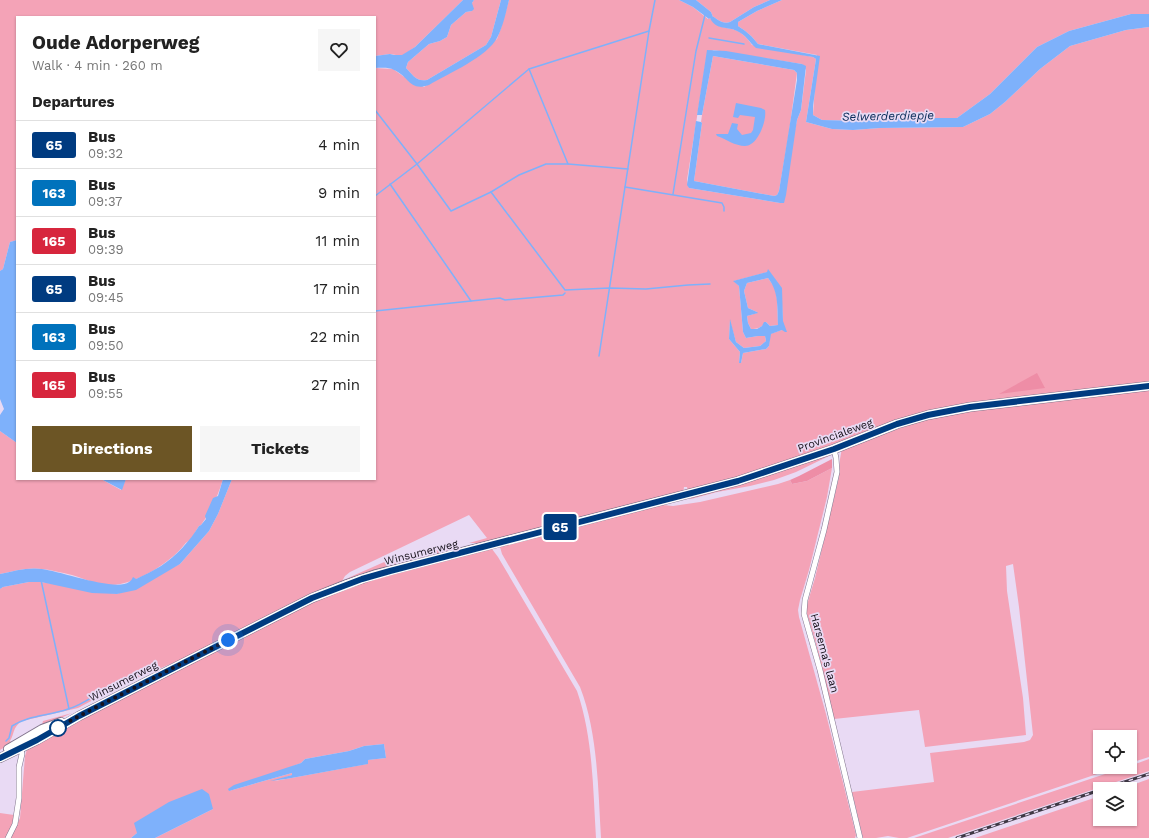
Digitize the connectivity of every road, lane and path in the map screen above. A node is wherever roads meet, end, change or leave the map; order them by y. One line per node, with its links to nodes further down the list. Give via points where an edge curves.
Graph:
1 (1149, 386): 2 (main road, Provincialeweg, via 949,410 897,424)
2 (834, 449): 3 (main road, Provincialeweg, via 738,481); 8 (street, Harsema's laan, via 837,472 805,600 804,614 822,677)
3 (534, 534): 4 (main road, Winsumerweg, via 376,574 312,598)
4 (20, 746): 5 (main road, Winsumerweg); 6 (main road, Winsumerweg); 7 (street, via 22,754 19,767 18,807)
5 (0, 753)
6 (0, 758)
7 (8, 838)
8 (860, 838)

